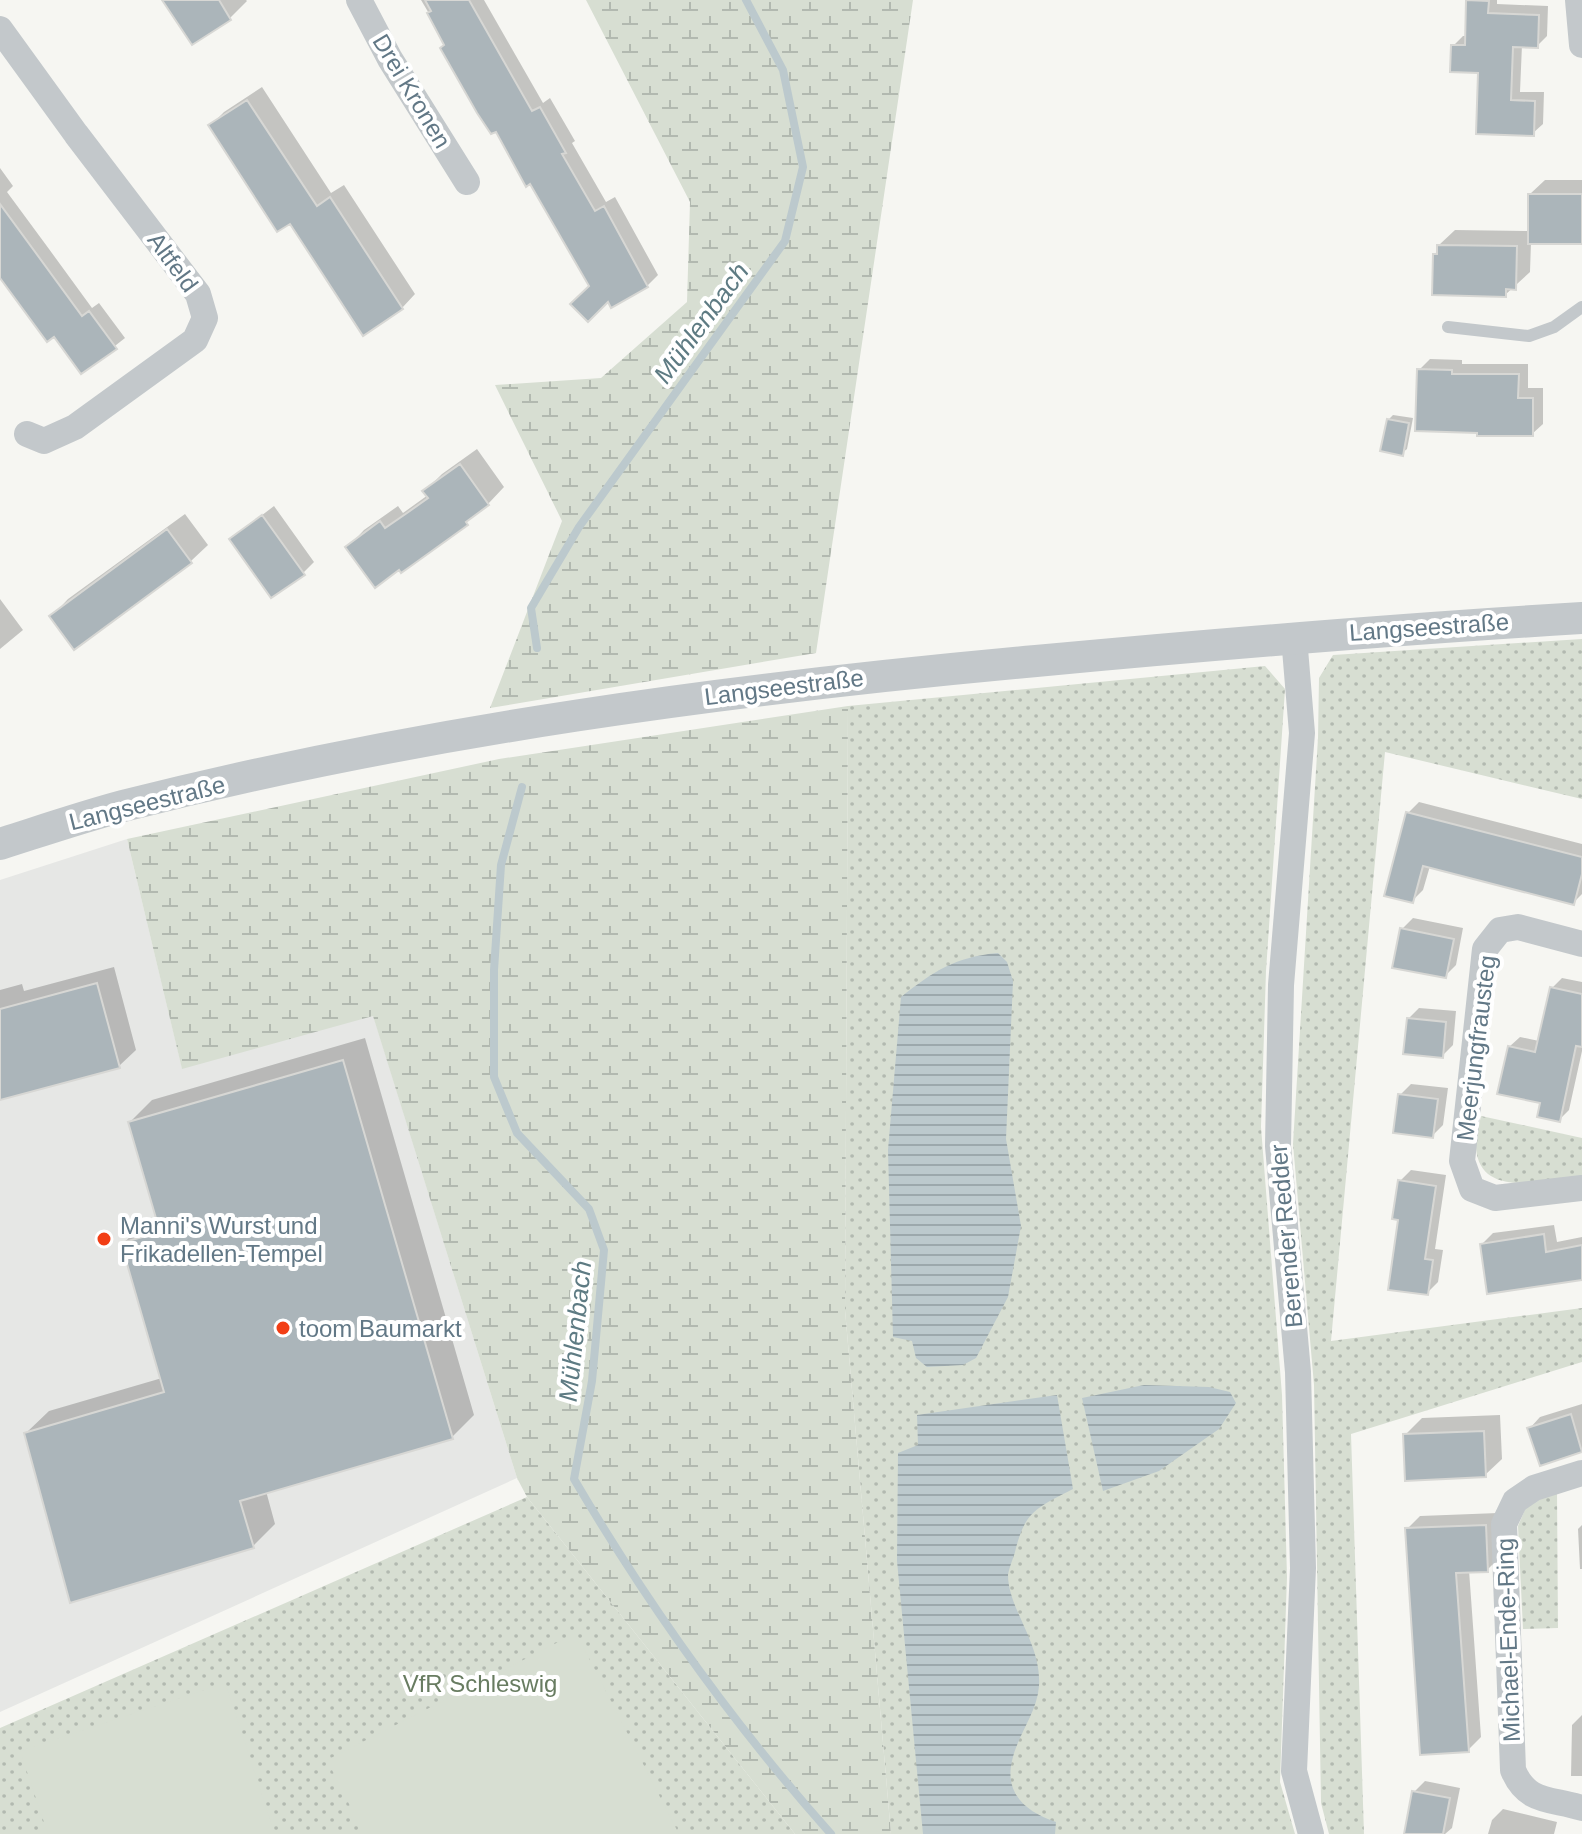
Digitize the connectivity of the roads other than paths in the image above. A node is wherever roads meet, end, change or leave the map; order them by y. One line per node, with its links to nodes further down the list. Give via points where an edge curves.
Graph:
1 (359, 0): 5 (street, Drei Kronen)
2 (1578, 0): 4 (street)
3 (0, 29): 8 (street, Altfeld, via 198,294 205,318 195,340 75,427 44,441)
4 (1582, 45)
5 (467, 182)
6 (1582, 307): 7 (lane, via 1554,327 1529,336)
7 (1448, 327)
8 (27, 434)
9 (1582, 618): 10 (street, Langseestraße)
10 (1294, 637): 11 (street, Langseestraße, via 847,678 641,705 306,765 120,807); 16 (street, Berender Redder, via 1302,733 1281,985 1278,1146 1298,1372 1303,1568 1294,1771)
11 (0, 844)
12 (1582, 944): 13 (street, Meerjungfrausteg, via 1518,927 1500,930 1485,949 1462,1161 1472,1189 1495,1198)
13 (1582, 1188)
14 (1582, 1473): 15 (street, Michael-Ende-Ring, via 1534,1488 1515,1501 1504,1524 1513,1770 1531,1795)
15 (1582, 1808)
16 (1311, 1834)

